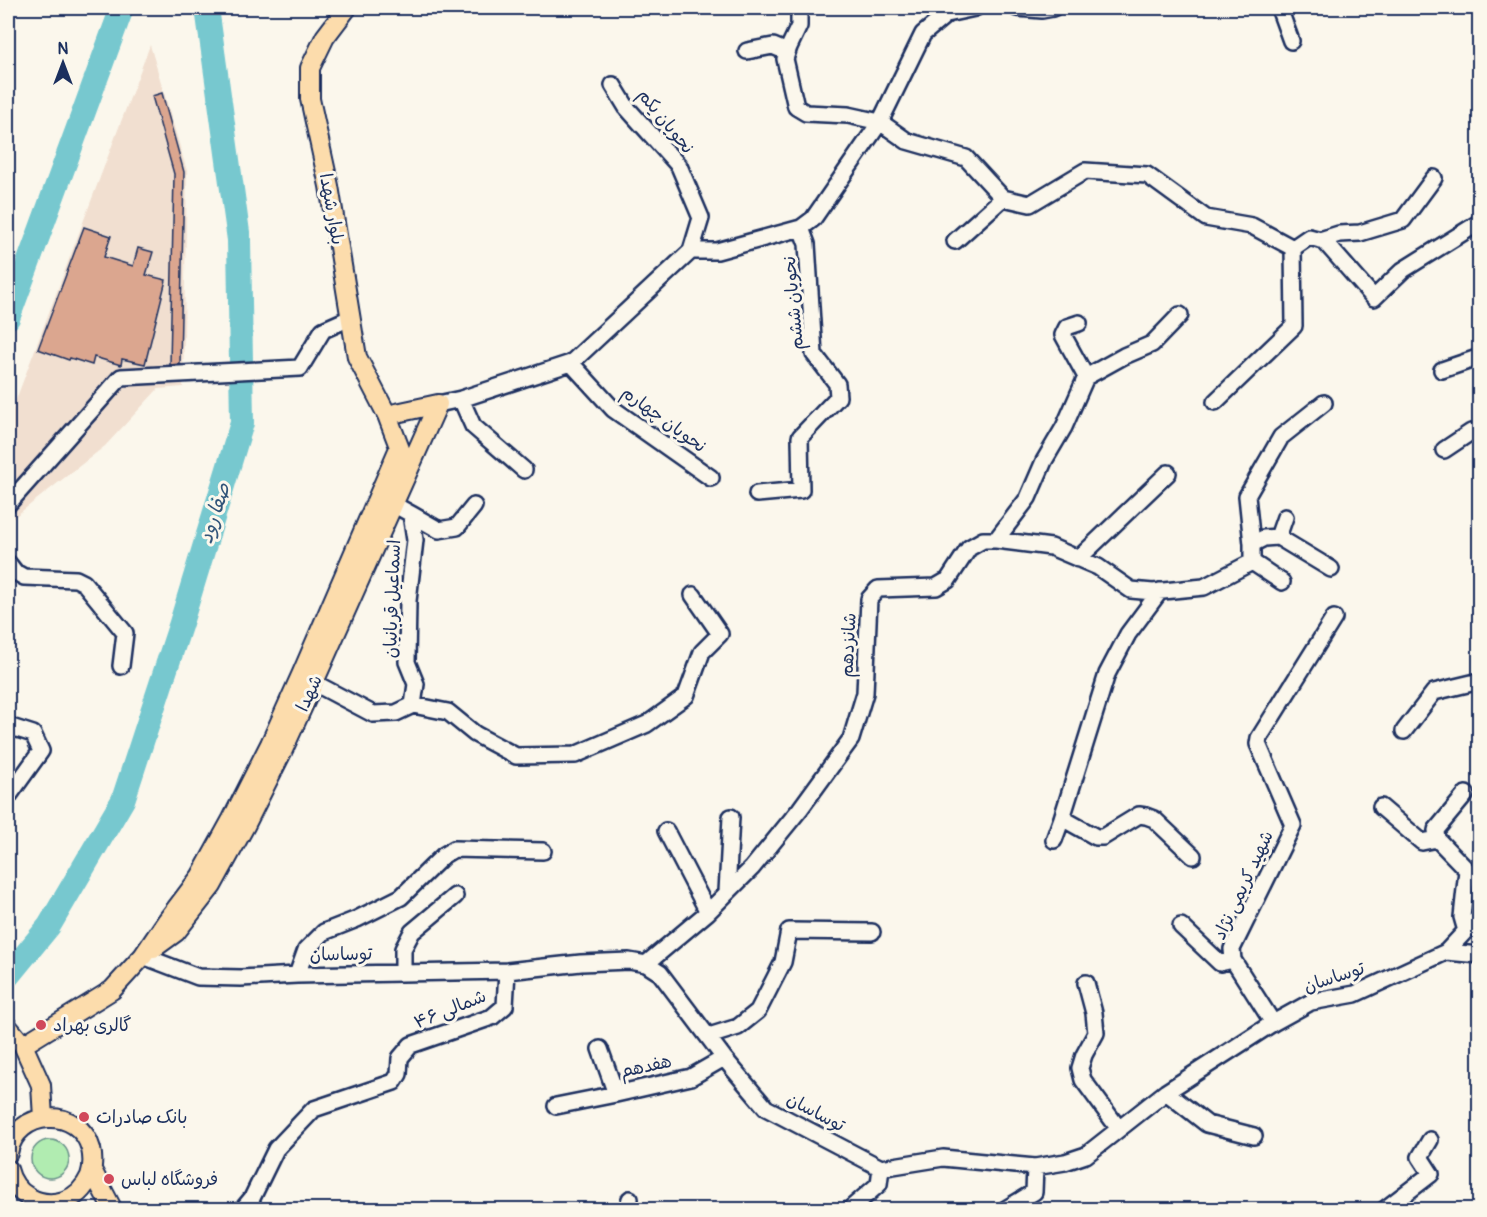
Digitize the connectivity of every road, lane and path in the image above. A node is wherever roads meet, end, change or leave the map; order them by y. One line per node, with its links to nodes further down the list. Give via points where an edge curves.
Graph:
1 (347, 8): 22 (main road, بلوار شهدا, via 325,37 310,68 310,99 329,186)
2 (799, 8): 10 (street, via 799,26)
3 (975, 8): 7 (street)
4 (1017, 8): 5 (street)
5 (1053, 8)
6 (1279, 8): 8 (street)
7 (949, 11): 12 (street, via 922,33)
8 (1291, 40)
9 (747, 51): 10 (street, via 773,46)
10 (787, 52): 12 (street, via 785,59 796,107 806,113 848,115)
11 (613, 85): 20 (street, نحویان یکم, via 627,108 679,166 701,218)
12 (880, 122): 14 (street, via 907,141 966,158); 16 (street, via 813,219)
13 (1434, 178): 17 (street, via 1403,220)
14 (1003, 198): 18 (street); 19 (street, via 1030,204 1085,171 1147,175 1206,218 1252,226)
15 (1479, 222): 17 (street, via 1403,270 1374,298)
16 (801, 228): 20 (street, via 717,251); 40 (street, نحویان ششم, via 807,244 814,354 837,384 837,397 800,437 801,490)
17 (1320, 240): 19 (street, via 1309,237)
18 (955, 241)
19 (1293, 248): 29 (street, via 1294,326)
20 (691, 251): 25 (street)
21 (1180, 315): 27 (street, via 1152,344)
22 (350, 318): 32 (main road, بلوار شهدا, via 357,357); 41 (street, via 323,330 300,368 121,377)
23 (1080, 323): 27 (street, via 1067,327 1063,335)
24 (1479, 357): 26 (street)
25 (571, 363): 28 (street); 39 (street, نحویان چهارم, via 613,409)
26 (1442, 370)
27 (1086, 377): 47 (street, via 1028,498)
28 (461, 399): 31 (street); 37 (street, via 473,426)
29 (1215, 402)
30 (1324, 403): 48 (street, via 1281,437 1247,496)
31 (438, 404): 32 (main road); 36 (main road, شهدا)
32 (387, 415): 34 (main road, بلوار شهدا)
33 (1479, 432): 35 (street, via 1470,432)
34 (399, 448): 36 (main road, بلوار شهدا); 58 (main road, شهدا)
35 (1444, 450)
36 (408, 469): 42 (main road, شهدا)
37 (524, 470)
38 (1168, 473): 49 (street)
39 (711, 478)
40 (756, 494)
41 (8, 504)
42 (393, 504): 44 (street, اسماعیل قربانیان); 58 (main road, شهدا)
43 (474, 506): 44 (street, via 457,527 439,530)
44 (411, 514): 60 (street, اسماعیل قربانیان, via 415,540 407,662 416,684)
45 (1285, 517): 46 (street)
46 (1278, 537): 48 (street); 52 (street)
47 (996, 540): 49 (street, شانزدهم, via 1051,547); 73 (street, شانزدهم, via 983,540 969,548 948,580 936,586 878,589 869,599 865,693 851,739 800,809)
48 (1251, 544): 50 (street)
49 (1078, 559): 54 (street, شانزدهم, via 1098,567 1131,590)
50 (1252, 562): 53 (street); 54 (street, شانزدهم, via 1204,587)
51 (8, 563): 57 (street, via 24,577 76,579 84,583 125,633)
52 (1331, 570)
53 (1282, 582)
54 (1160, 591): 67 (street, via 1128,634 1107,674)
55 (693, 596): 60 (street, via 720,634 702,652 686,696 647,724 575,755 516,756 475,734 448,712)
56 (1334, 618): 83 (street, شهید کریمی نژاد, via 1258,738 1293,825 1232,949)
57 (121, 666)
58 (308, 679): 60 (street, via 373,714 396,713); 82 (main road, شهدا, via 283,750 212,886 176,932)
59 (1479, 681): 62 (street, via 1434,692)
60 (413, 705)
61 (8, 726): 64 (street, via 33,734 41,751)
62 (1404, 731)
63 (1466, 794): 69 (street, via 1436,830)
64 (8, 797)
65 (1381, 807): 69 (street, via 1422,842)
66 (731, 817): 73 (street)
67 (1062, 818): 70 (street); 72 (street, via 1103,837 1139,815 1146,816)
68 (666, 831): 75 (street)
69 (1437, 839): 78 (street, via 1467,870 1462,917)
70 (1054, 840)
71 (543, 851): 87 (street, via 454,849 401,897 324,932 306,950)
72 (1193, 856)
73 (727, 892): 75 (street, شانزدهم)
74 (455, 896): 86 (street, via 412,932 403,949)
75 (708, 912): 84 (street, شانزدهم)
76 (1479, 919): 78 (street)
77 (1181, 926): 83 (street, via 1220,963)
78 (1466, 931): 80 (street)
79 (872, 932): 91 (street, via 789,931 783,962 758,1011 738,1027)
80 (1446, 952): 81 (street, توساسان); 89 (street, توساسان, via 1355,994 1311,1002)
81 (1479, 955)
82 (143, 957): 87 (street, توساسان, via 198,977); 92 (main road, شهدا, via 112,990)
83 (1233, 960): 89 (street, شهید کریمی نژاد)
84 (645, 964): 85 (street, توساسان, via 581,963); 91 (street, توساسان, via 660,973)
85 (507, 971): 86 (street, توساسان); 111 (street, شمالی ۴۶, via 505,1006 492,1017 411,1045 400,1058 394,1082 314,1108 276,1149 252,1198)
86 (403, 973): 87 (street, توساسان)
87 (297, 975)
88 (1086, 983): 99 (street, via 1096,1033 1080,1068 1083,1080)
89 (1273, 1023): 95 (street, توساسان)
90 (8, 1027): 92 (main road)
91 (709, 1036): 94 (street, توساسان)
92 (23, 1045): 98 (main road, via 40,1085)
93 (600, 1049): 96 (street, هفدهم)
94 (724, 1058): 96 (street, هفدهم, via 691,1077); 104 (street, توساسان, via 766,1108)
95 (1166, 1092): 99 (street, توساسان); 100 (street, via 1207,1124)
96 (616, 1094): 97 (street)
97 (556, 1106)
98 (43, 1118): 102 (main road, via 21,1128); 106 (main road, via 70,1122 81,1131 93,1156)
99 (1119, 1129): 103 (street, توساسان, via 1086,1155)
100 (1254, 1136)
101 (1430, 1140): 114 (street, via 1420,1157 1431,1174)
102 (8, 1153)
103 (1035, 1167): 104 (street, توساسان, via 944,1158); 113 (street, via 1034,1192)
104 (881, 1168): 112 (street, via 879,1184)
105 (8, 1170): 108 (main road)
106 (92, 1170): 107 (main road, via 78,1193); 110 (main road)
107 (65, 1200): 108 (main road); 109 (main road)
108 (20, 1202)
109 (84, 1209)
110 (113, 1209)
111 (242, 1209)
112 (849, 1209)
113 (1004, 1209)
114 (1384, 1209)

